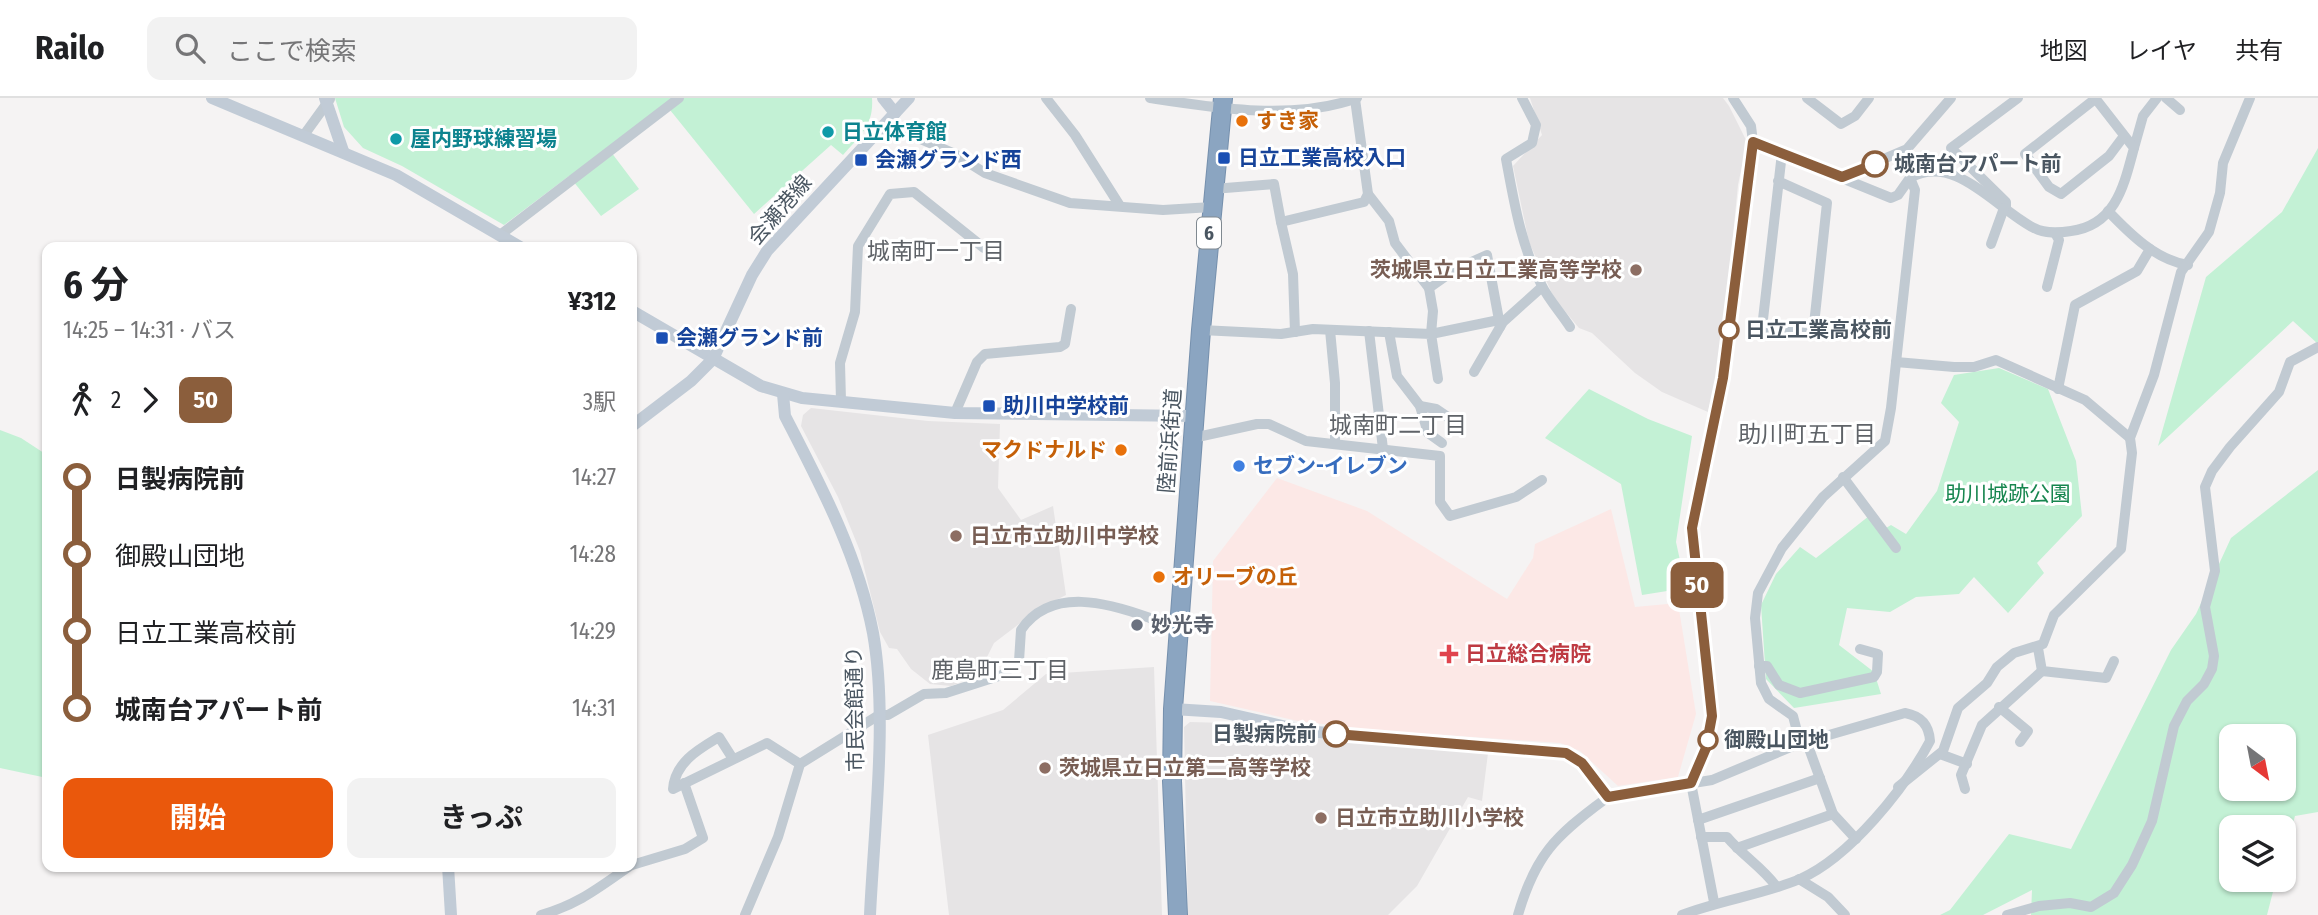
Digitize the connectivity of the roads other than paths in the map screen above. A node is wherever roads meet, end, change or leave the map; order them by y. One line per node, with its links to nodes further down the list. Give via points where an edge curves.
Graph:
1 (212, 98): 23 (street)
2 (679, 98): 40 (street)
3 (883, 98): 21 (street)
4 (909, 98): 21 (street, 会瀬港線)
5 (1046, 98): 34 (street)
6 (1150, 98): 19 (street)
7 (1356, 98): 19 (street, via 1301,110); 33 (street)
8 (1522, 98): 46 (street, via 1536,125 1532,143 1506,159 1522,239)
9 (1733, 98): 25 (street, via 1751,126)
10 (1807, 98): 11 (street, via 1841,124 1855,116)
11 (1869, 98)
12 (1951, 98): 29 (street, via 1907,149)
13 (2018, 98): 36 (street, via 1951,148 2006,202)
14 (2095, 98): 24 (street); 24 (street, via 2025,154 2049,187 2061,194 2109,156)
15 (2157, 98): 26 (street, via 2143,116)
16 (2166, 98): 20 (street)
17 (2250, 98): 45 (street, via 2224,163 2208,232)
18 (327, 100): 23 (street); 27 (street)
19 (1222, 104): 32 (highway, 陸前浜街道 / 6)
20 (2180, 110)
21 (895, 113): 22 (street, 会瀬港線)
22 (885, 124): 34 (street, via 934,144 985,173 1070,204); 60 (street, 会瀬港線, via 767,251)
23 (304, 135): 27 (street)
24 (2124, 136): 26 (street)
25 (1753, 142): 28 (street); 98 (street, via 1723,378 1692,528 1712,716 1706,748)
26 (2134, 148): 37 (street, via 2121,197)
27 (343, 151): 40 (street, via 396,175)
28 (1782, 153): 29 (street); 31 (street)
29 (1842, 177): 30 (street, via 1891,198)
30 (1910, 178): 36 (street, via 1934,171 1954,175); 61 (street, via 1915,200)
31 (1778, 181): 31 (street, via 1762,328 1813,334 1826,203)
32 (1213, 189): 35 (highway, 陸前浜街道 / 6); 38 (street, via 1274,184)
33 (1368, 194): 38 (street, via 1364,202 1352,207); 47 (street, via 1389,221 1395,243)
34 (1120, 206): 35 (street, via 1163,210)
35 (1212, 207): 53 (highway, 陸前浜街道 / 6)
36 (2005, 209): 39 (street, via 2035,229); 42 (street)
37 (2108, 211): 39 (street, via 2085,229); 44 (street)
38 (1281, 222): 56 (street, via 1293,274)
39 (2055, 233): 48 (street, via 2059,240)
40 (500, 235): 41 (street)
41 (512, 242)
42 (1992, 244)
43 (984, 248): 66 (street, via 914,192 890,194 858,246 855,312 840,363)
44 (2150, 249): 45 (street); 64 (street, via 2137,271 2075,305)
45 (2188, 265): 73 (street, via 2181,272 2154,375)
46 (1542, 287): 51 (street); 52 (street)
47 (1429, 288): 51 (street, via 1487,255); 58 (street)
48 (2048, 288)
49 (1071, 309): 68 (street, via 1065,344 985,354)
50 (637, 315): 60 (street)
51 (1499, 324): 58 (street); 62 (street)
52 (1570, 327)
53 (1201, 330): 56 (street); 69 (highway, 陸前浜街道 / 6)
54 (1330, 330): 55 (street); 56 (street); 75 (street)
55 (1369, 331): 57 (street); 76 (street)
56 (1295, 332)
57 (1389, 332): 58 (street); 67 (street, via 1397,376)
58 (1431, 334): 63 (street)
59 (2318, 347): 114 (street, via 2290,362 2279,392 2230,447 2205,487 2215,571 2205,607 2212,669 2174,726 2152,821 2132,865 2114,893 2091,907 2070,903 2039,906)
60 (713, 359): 65 (street); 70 (street)
61 (1896, 362): 64 (street, via 1974,367 1996,360); 77 (street, via 1885,440)
62 (1474, 372)
63 (1438, 379)
64 (2058, 389): 73 (street, via 2085,400)
65 (783, 394): 66 (street); 88 (street, 市民会館通り, via 785,416 855,566 873,634)
66 (841, 401): 68 (street)
67 (1420, 406): 71 (street, via 1436,409); 74 (street, via 1428,433)
68 (955, 412): 69 (street)
69 (1194, 416): 72 (highway, 陸前浜街道 / 6)
70 (637, 422)
71 (1458, 424)
72 (1193, 438): 75 (street, via 1269,424 1306,441); 87 (highway, 陸前浜街道 / 6)
73 (2130, 438): 81 (street, via 2133,453 2121,549 2053,615)
74 (1442, 443)
75 (1335, 444): 76 (street)
76 (1383, 449): 78 (street, via 1440,456 1440,502 1450,516 1516,497)
77 (1843, 477): 79 (street); 84 (street, via 1823,496 1768,570 1758,593 1755,618)
78 (1542, 480)
79 (1896, 548)
80 (1150, 618): 88 (street, via 1100,604 1066,601 1042,610 1026,623 1018,661 1002,675 946,693 924,694 888,715)
81 (2038, 648): 85 (street); 92 (street, via 2014,653 1958,708)
82 (1860, 649): 84 (street, via 1878,654 1874,677 1807,694 1783,688 1767,666)
83 (2114, 661): 85 (street, via 2106,678)
84 (1759, 666): 91 (street, via 1765,694 1797,722 1798,734)
85 (2042, 671): 86 (street)
86 (1999, 707): 89 (street, via 2028,731); 95 (street, via 1982,725)
87 (1173, 709): 101 (street, via 1221,712 1304,731 1566,753 1582,763); 119 (highway, 陸前浜街道 / 6)
88 (879, 715): 94 (street); 118 (street, 市民会館通り)
89 (2020, 742)
90 (1807, 743): 91 (street); 96 (street); 99 (street, via 1897,714 1913,714 1926,725 1930,741)
91 (1791, 747): 98 (street, via 1720,778)
92 (1940, 754): 95 (street); 99 (street)
93 (733, 760): 94 (street, via 767,743); 97 (street); 97 (street, via 719,737 680,767 673,789)
94 (800, 764): 117 (street, via 778,837)
95 (1967, 764): 100 (street, via 1961,775)
96 (1820, 778): 102 (street); 103 (street)
97 (684, 783): 107 (street, via 703,838 685,849)
98 (1691, 783): 101 (street); 103 (street)
99 (1898, 787): 105 (street)
100 (1965, 789)
101 (1608, 797): 120 (street, via 1540,858)
102 (1833, 814): 105 (street); 106 (street)
103 (1698, 820): 104 (street)
104 (1702, 837): 106 (street, via 1727,837); 112 (street)
105 (1856, 839): 110 (street, via 1828,863)
106 (1737, 848): 111 (street)
107 (637, 864)
108 (448, 872): 115 (street)
109 (623, 872): 116 (street, via 569,908)
110 (1799, 879): 111 (street); 113 (street)
111 (1776, 886): 112 (street)
112 (1710, 908): 121 (street)
113 (1842, 912): 122 (street)
114 (2029, 913): 123 (street)
115 (451, 915)
116 (541, 915)
117 (745, 915)
118 (870, 915)
119 (1178, 915)
120 (1518, 915)
121 (1682, 915)
122 (1829, 915)
123 (2007, 915)

